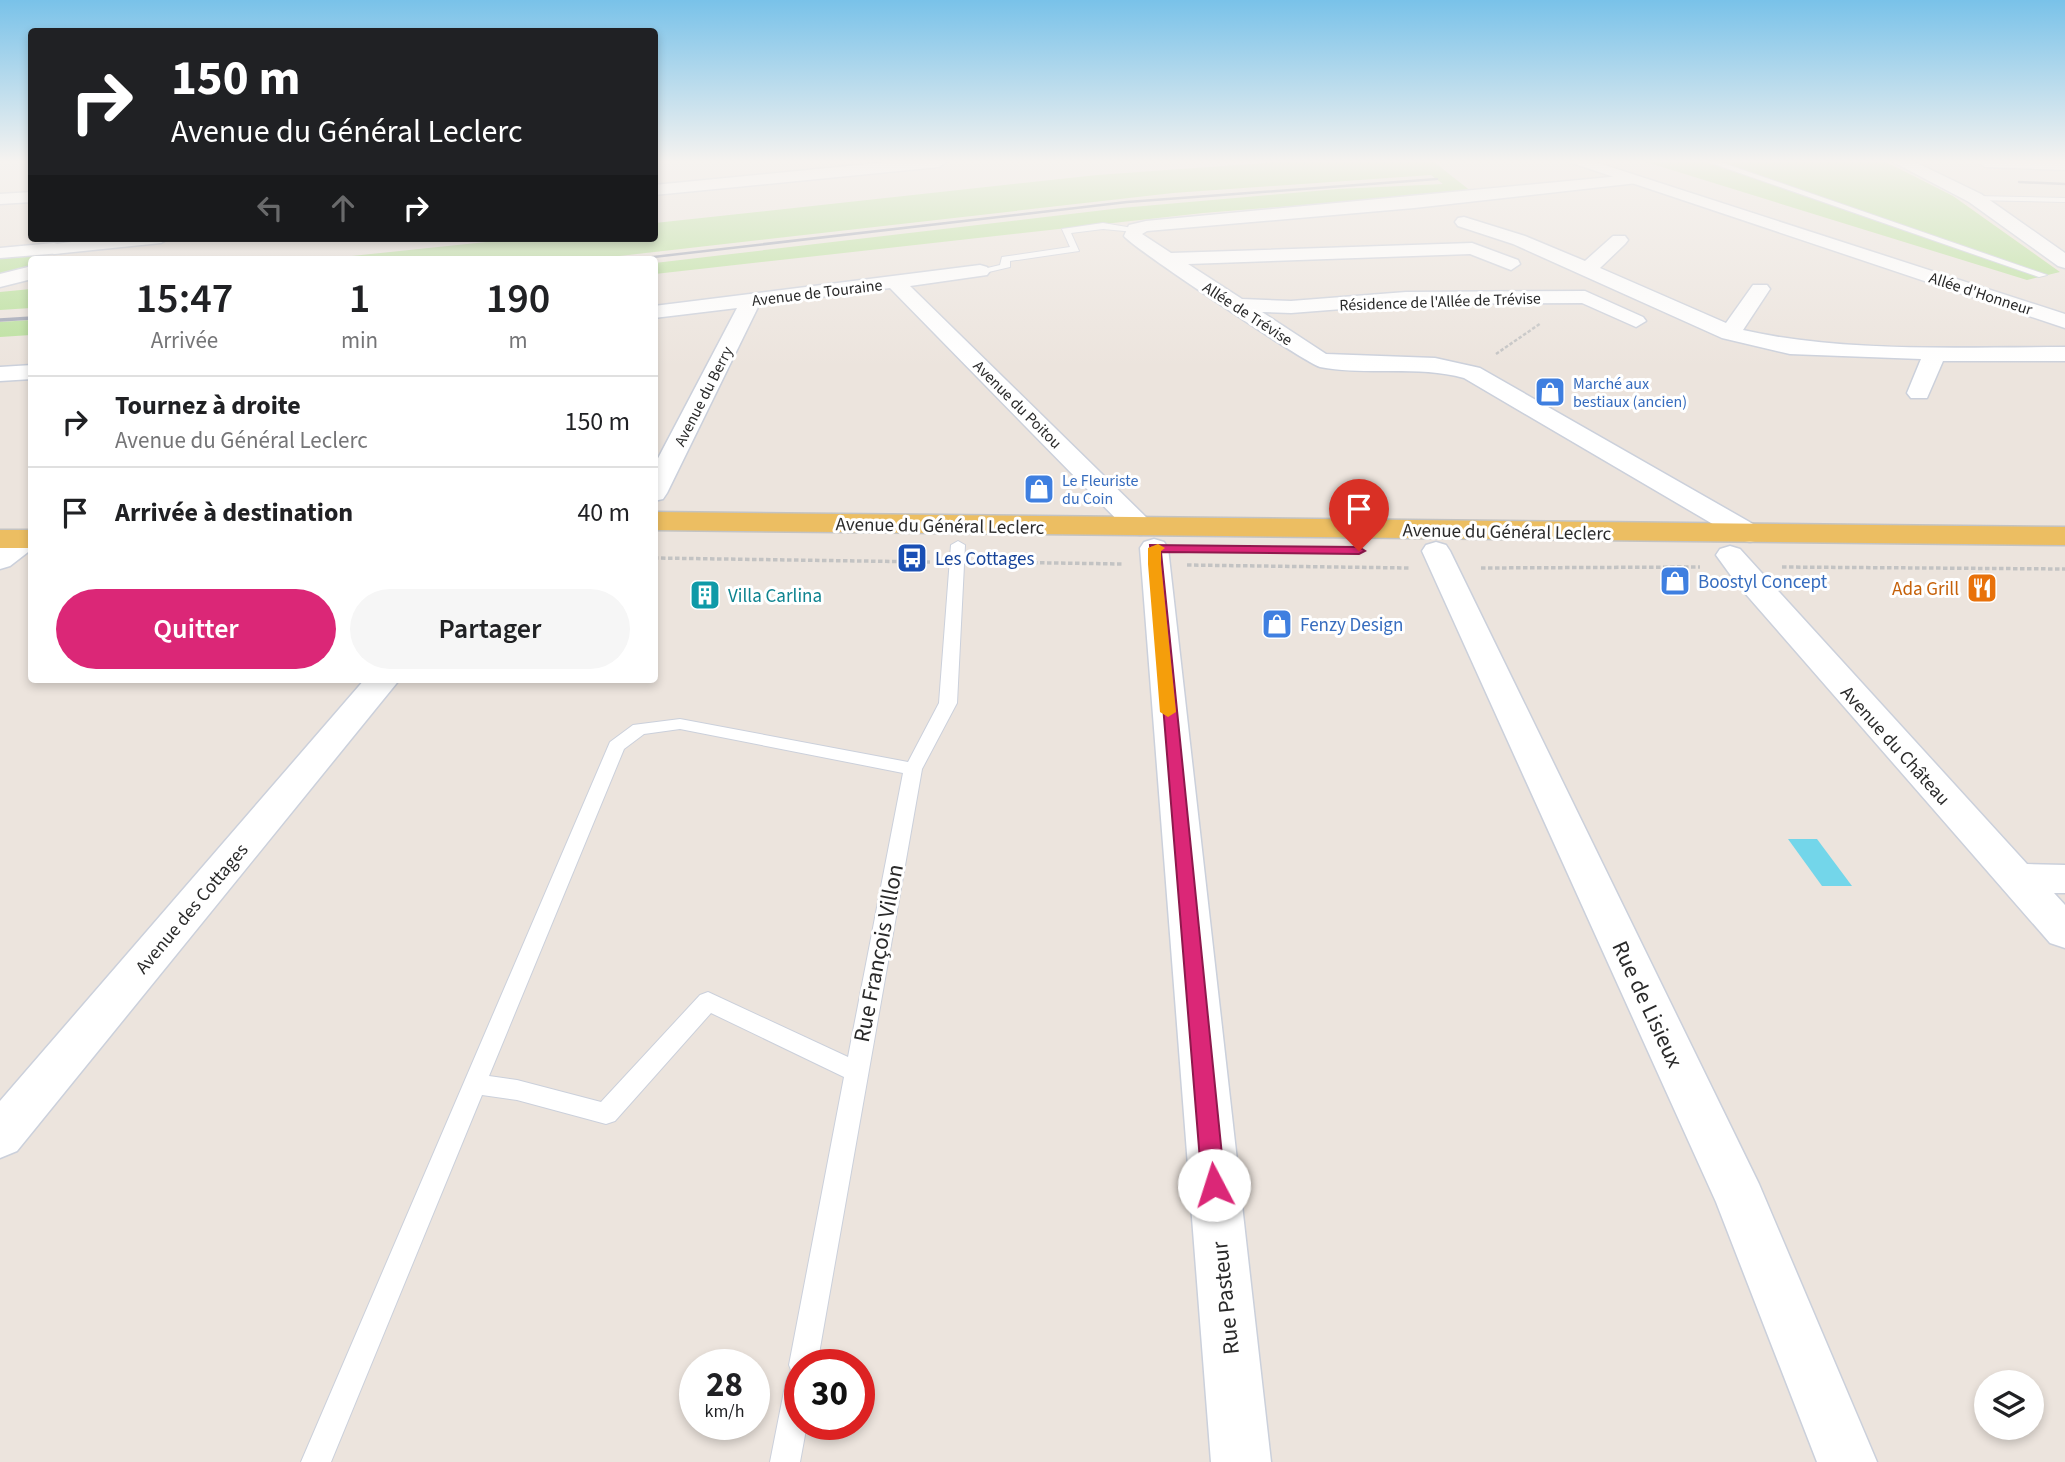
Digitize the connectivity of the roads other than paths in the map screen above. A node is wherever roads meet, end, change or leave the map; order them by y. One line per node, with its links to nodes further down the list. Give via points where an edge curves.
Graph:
1 (1071, 230): 15 (lane, via 1065,231 1076,249 1005,259 1006,267)
2 (1139, 230): 11 (street, Allée de Trévise, via 1133,236)
3 (1483, 230): 14 (street, via 1520,240)
4 (1786, 230): 25 (main road, Allée d'Honneur)
5 (1911, 230): 17 (lane)
6 (2020, 230): 12 (main road)
7 (1619, 240): 14 (street)
8 (104, 242): 9 (street)
9 (47, 246): 10 (main road)
10 (2, 254)
11 (1166, 259): 13 (street, Résidence de l'Allée de Trévise, via 1472,248); 22 (street, Allée de Trévise)
12 (2065, 262)
13 (1511, 264)
14 (1588, 269): 26 (street)
15 (980, 271): 19 (street, Avenue de Touraine)
16 (28, 273): 18 (main road)
17 (2042, 275)
18 (0, 281)
19 (895, 282): 21 (street, Avenue de Touraine); 38 (street, Avenue du Poitou)
20 (1760, 289): 26 (street)
21 (751, 300): 23 (street, Avenue de Touraine); 32 (street, Avenue du Berry)
22 (1237, 305): 24 (street, Résidence de l'Allée de Trévise, via 1585,297); 39 (street, Allée de Trévise, via 1320,360 1446,365 1472,373)
23 (658, 312)
24 (1636, 321)
25 (2065, 321)
26 (1730, 333): 27 (street, via 1790,347)
27 (1941, 353): 28 (street); 31 (street, via 1934,354)
28 (2065, 354)
29 (28, 372): 30 (street)
30 (0, 374)
31 (1919, 393)
32 (658, 485)
33 (0, 519): 35 (main road)
34 (658, 521): 38 (main road, Avenue du Général Leclerc)
35 (22, 534): 42 (street)
36 (2065, 536): 39 (main road, Avenue du Général Leclerc)
37 (658, 543): 40 (main road, Avenue du Général Leclerc)
38 (1150, 546): 39 (main road, Avenue du Général Leclerc); 40 (main road, Avenue du Général Leclerc); 43 (main road, Avenue du Général Leclerc); 56 (street, Rue Pasteur)
39 (1740, 552): 41 (main road, Avenue du Général Leclerc); 43 (main road, Avenue du Général Leclerc); 46 (street, Avenue du Château)
40 (958, 554): 45 (lane, Rue François Villon, via 948,704)
41 (2065, 558)
42 (0, 560)
43 (1439, 560): 57 (street, Rue de Lisieux, via 1741,1201)
44 (380, 683): 51 (street, Avenue des Cottages)
45 (913, 769): 49 (lane, Rue François Villon); 50 (lane, via 680,724 639,730 616,746)
46 (2016, 878): 47 (street); 48 (street, Avenue du Château)
47 (2065, 879)
48 (2065, 932)
49 (856, 1072): 50 (lane, via 708,1000 606,1114 517,1090); 52 (lane, Rue François Villon)
50 (475, 1084): 54 (lane)
51 (0, 1136)
52 (806, 1349)
53 (789, 1440): 55 (lane)
54 (316, 1462)
55 (785, 1462)
56 (1241, 1462)
57 (1847, 1462)

